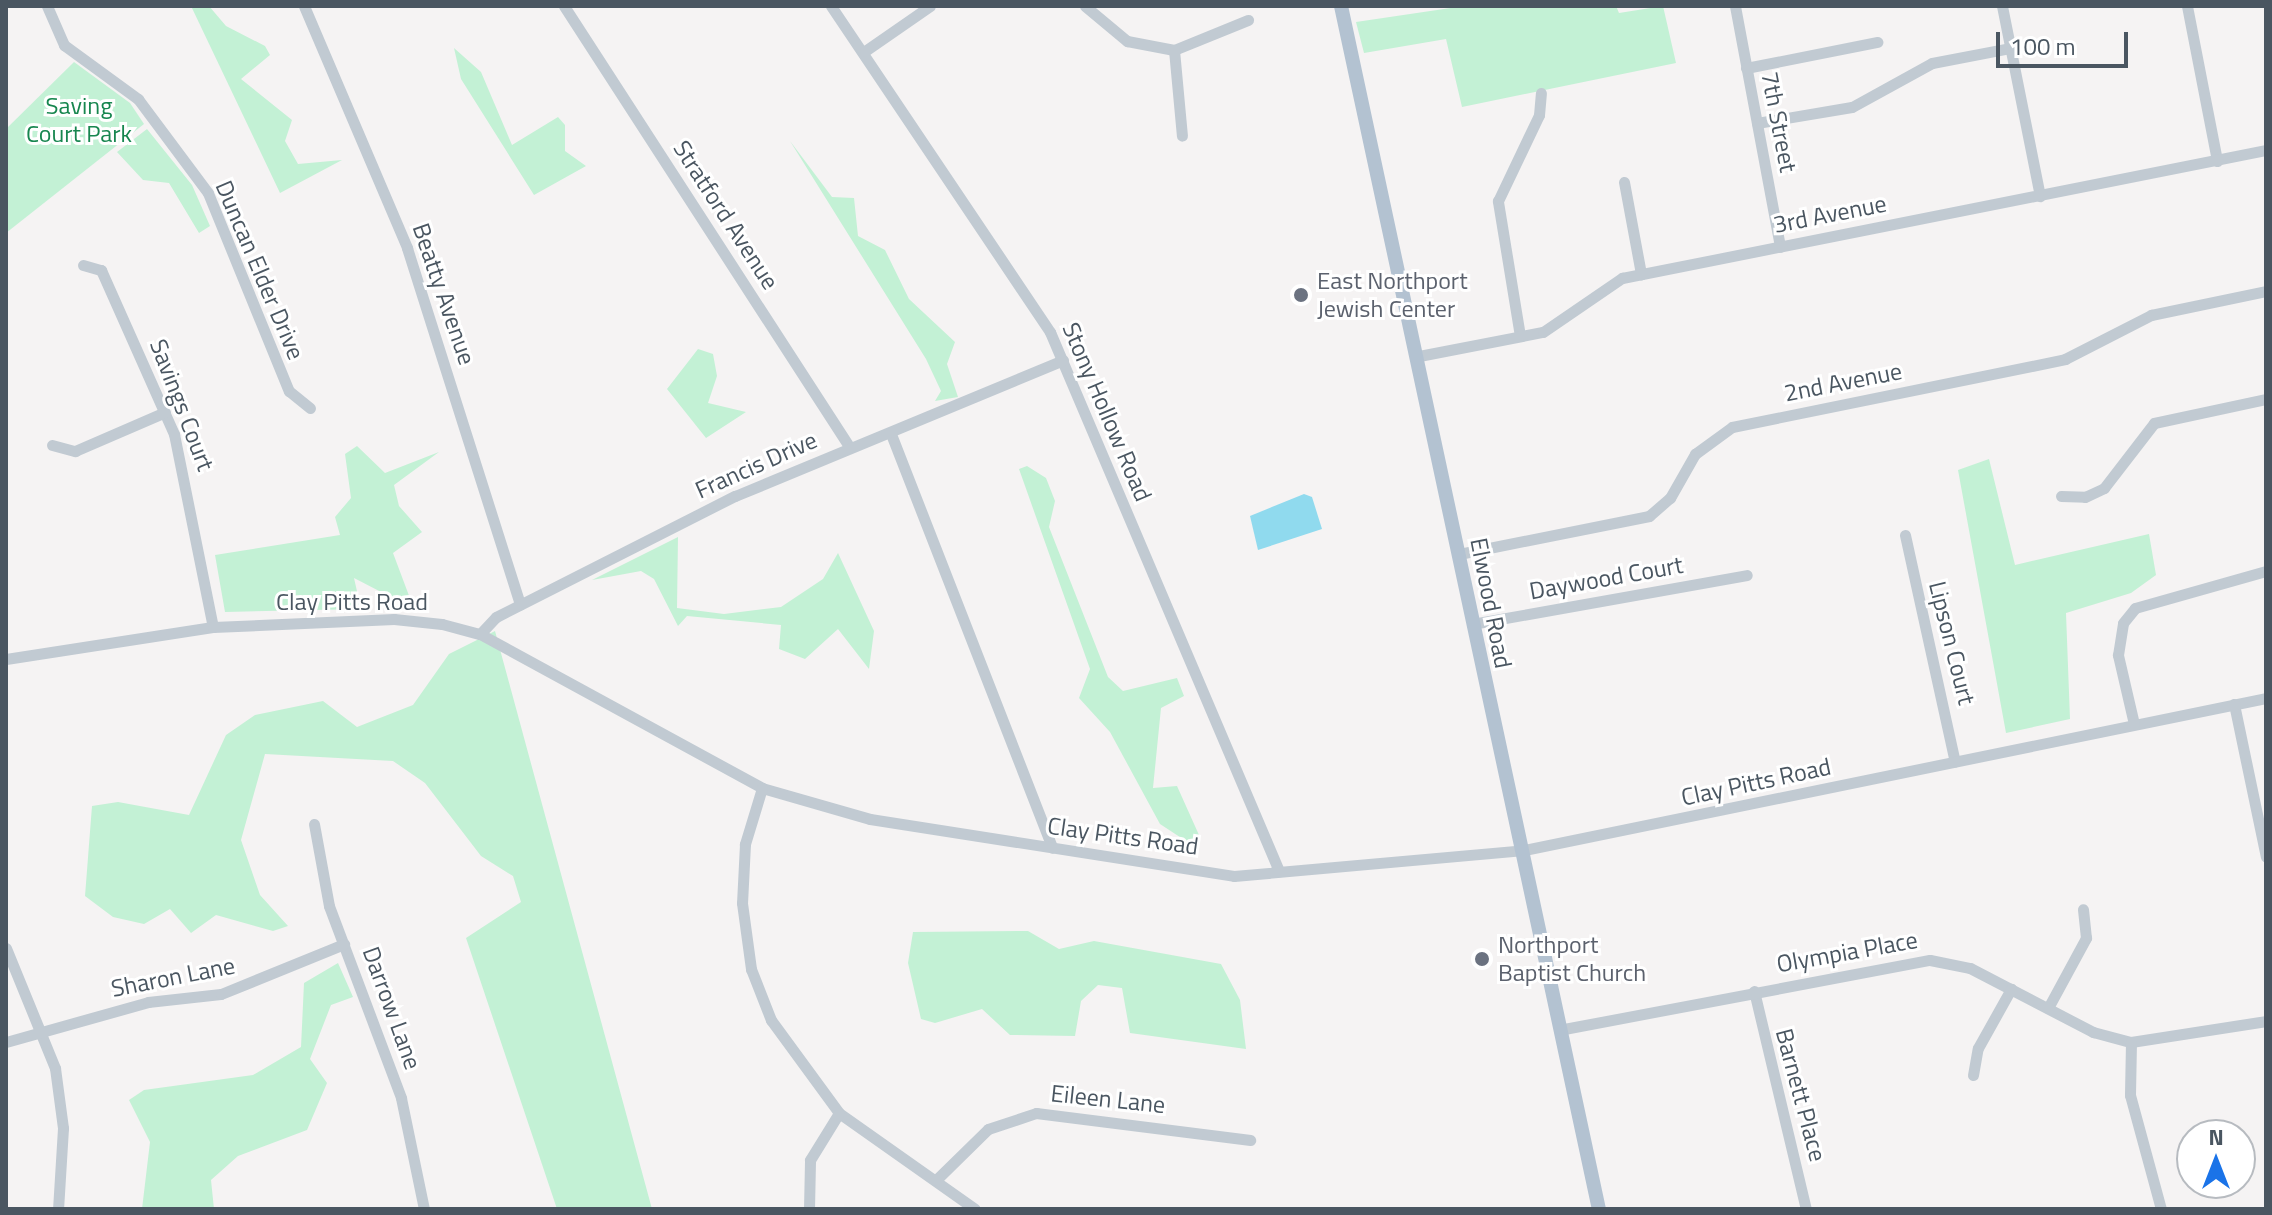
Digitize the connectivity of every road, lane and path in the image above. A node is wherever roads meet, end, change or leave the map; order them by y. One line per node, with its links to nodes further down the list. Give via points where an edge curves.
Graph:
1 (47, 6): 32 (street, Duncan Elder Drive, via 64,45 138,99 208,193 289,391)
2 (304, 6): 42 (street, Beatty Avenue, via 407,248)
3 (564, 6): 36 (street, Stratford Avenue)
4 (831, 6): 15 (street, Stony Hollow Road)
5 (930, 6): 15 (street)
6 (1085, 6): 14 (street, via 1127,41)
7 (1341, 6): 29 (main road, Elwood Road)
8 (1735, 6): 16 (street, 7th Street)
9 (2002, 6): 13 (street)
10 (2187, 6): 21 (street)
11 (1248, 20): 14 (street)
12 (1877, 42): 16 (street)
13 (2010, 48): 18 (street, via 1932,63 1852,107); 23 (street)
14 (1174, 50): 19 (street)
15 (865, 51): 30 (street, Stony Hollow Road, via 1016,276)
16 (1746, 68): 18 (street, 7th Street)
17 (1541, 93): 28 (street, via 1539,115 1498,201)
18 (1757, 123): 24 (street, 7th Street)
19 (1182, 136)
20 (2266, 150): 21 (street, 3rd Avenue)
21 (2217, 161): 23 (street, 3rd Avenue)
22 (1624, 182): 26 (street)
23 (2040, 196): 24 (street, 3rd Avenue)
24 (1780, 247): 26 (street, 3rd Avenue)
25 (83, 265): 33 (street, Savings Court, via 101,270)
26 (1641, 274): 28 (street, 3rd Avenue, via 1607,284 1561,324)
27 (2266, 291): 39 (street, 2nd Avenue, via 2151,315 2065,359 1732,427 1695,454 1670,498 1649,516)
28 (1520, 336): 29 (street, 3rd Avenue)
29 (1419, 356): 39 (main road, Elwood Road)
30 (1063, 360): 34 (street, Francis Drive); 56 (street, Stony Hollow Road)
31 (2266, 399): 37 (street, via 2154,423 2104,488 2085,497)
32 (310, 408)
33 (165, 412): 35 (street, via 75,451); 44 (street, Savings Court, via 188,478)
34 (891, 434): 36 (street, Francis Drive); 53 (street)
35 (52, 445)
36 (850, 448): 42 (street, Francis Drive, via 735,496)
37 (2061, 496)
38 (1905, 535): 50 (street, Lipson Court)
39 (1459, 554): 43 (main road, Elwood Road)
40 (2266, 571): 49 (street, via 2135,608 2123,623 2118,655)
41 (1747, 575): 43 (street, Daywood Court)
42 (520, 605): 45 (street, Francis Drive)
43 (1472, 624): 54 (main road, Elwood Road)
44 (213, 627): 45 (street, Clay Pitts Road, via 394,619); 46 (street, Clay Pitts Road)
45 (480, 634): 51 (street, Clay Pitts Road)
46 (6, 659)
47 (2266, 698): 48 (street, Clay Pitts Road)
48 (2234, 704): 49 (street, Clay Pitts Road); 55 (street)
49 (2134, 724): 50 (street, Clay Pitts Road)
50 (1955, 762): 54 (street, Clay Pitts Road)
51 (762, 788): 53 (street, Clay Pitts Road, via 870,819); 69 (street, via 742,872 751,969 785,1046)
52 (314, 824): 58 (street, Darrow Lane, via 321,879)
53 (1052, 848): 56 (street, Clay Pitts Road, via 1234,876)
54 (1524, 850): 56 (street, Clay Pitts Road); 64 (main road, Elwood Road)
55 (2266, 857)
56 (1279, 871)
57 (2083, 909): 62 (street, via 2086,938)
58 (344, 944): 65 (street, Sharon Lane, via 246,986 123,1008); 73 (street, Darrow Lane, via 391,1064)
59 (6, 948): 65 (street)
60 (2011, 989): 61 (street, Olympia Place, via 1970,968 1930,960); 62 (street, Olympia Place); 68 (street, via 1978,1048)
61 (1754, 991): 64 (street, Olympia Place); 77 (street, Barnett Place)
62 (2048, 1008): 67 (street, Olympia Place)
63 (2266, 1021): 67 (street)
64 (1564, 1029): 76 (main road, Elwood Road)
65 (44, 1036): 66 (street, Sharon Lane); 72 (street, via 63,1128)
66 (6, 1042)
67 (2131, 1042): 78 (street, via 2130,1095)
68 (1973, 1075)
69 (839, 1113): 71 (street); 74 (street, via 810,1160)
70 (1250, 1140): 71 (street, Eileen Lane, via 1036,1113 988,1129)
71 (936, 1180): 75 (street)
72 (58, 1209)
73 (424, 1209)
74 (809, 1209)
75 (975, 1209)
76 (1599, 1209)
77 (1806, 1209)
78 (2161, 1209)

